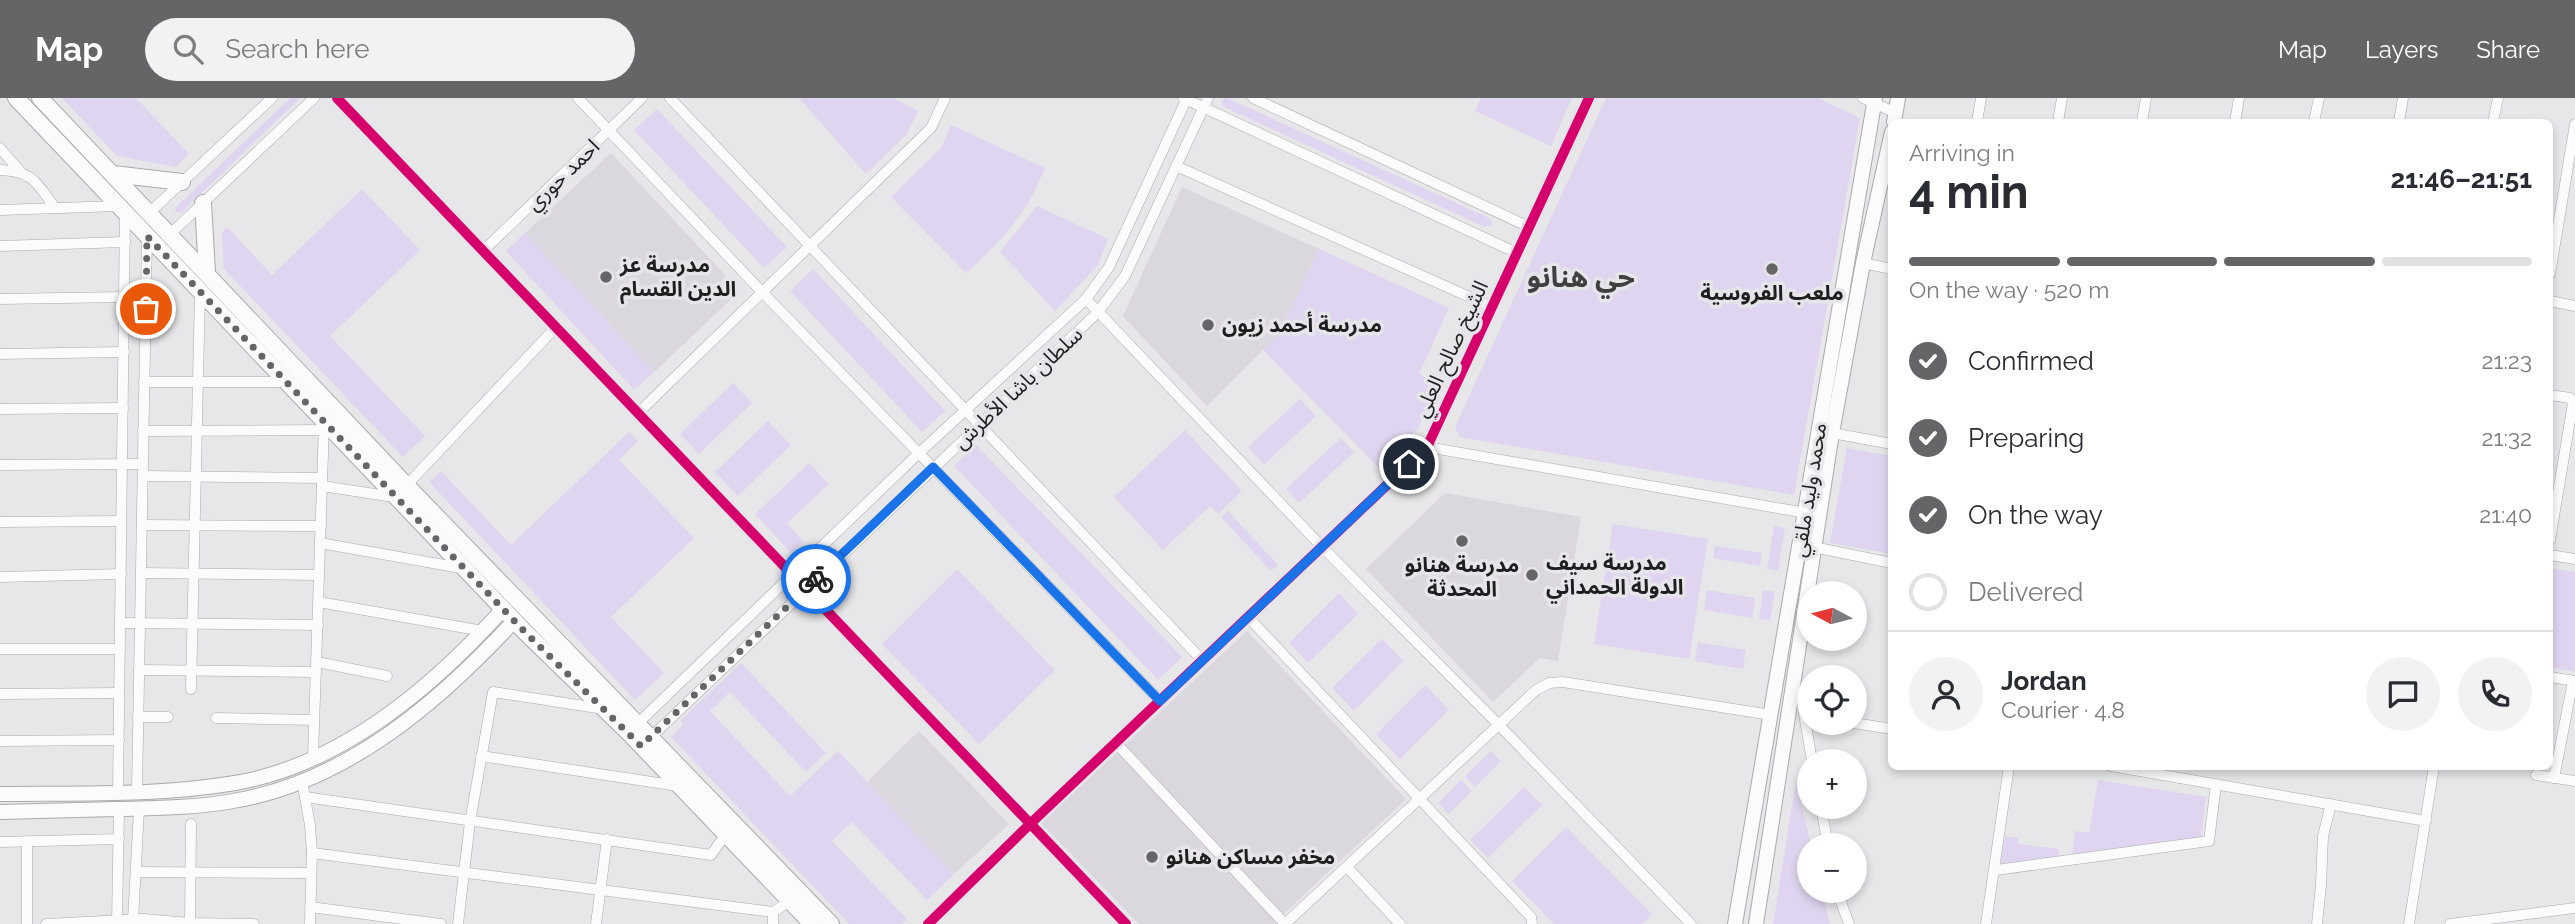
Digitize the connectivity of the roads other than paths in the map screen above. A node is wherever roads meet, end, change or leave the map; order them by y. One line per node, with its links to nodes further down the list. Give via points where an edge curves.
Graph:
1 (16, 98): 43 (main road)
2 (40, 98): 37 (main road)
3 (272, 98): 38 (street)
4 (314, 98): 39 (street)
5 (337, 98): 49 (street)
6 (578, 98): 31 (street)
7 (642, 98): 31 (street, احمد حوري)
8 (670, 98): 48 (street)
9 (945, 98): 48 (street, via 932,128)
10 (1185, 98): 21 (street); 59 (street, سلطان باشا الأطرش, via 1109,268)
11 (1253, 98): 44 (street)
12 (1589, 98): 44 (street, الشيخ صالح العلي)
13 (1981, 98): 23 (street)
14 (2062, 98): 24 (street)
15 (2146, 98): 25 (street)
16 (2239, 98): 26 (street)
17 (2319, 98): 27 (street)
18 (2403, 98): 28 (street)
19 (2498, 98): 29 (street)
20 (1871, 100): 22 (street); 92 (street, محمد وليد ملقي)
21 (1206, 103): 34 (street, سلطان باشا الأطرش); 50 (street)
22 (1896, 111)
23 (1978, 119)
24 (2058, 119)
25 (2142, 119)
26 (2236, 119)
27 (2315, 119)
28 (2400, 119)
29 (2494, 119)
30 (2575, 124): 51 (street)
31 (608, 130): 49 (street, احمد حوري); 56 (street)
32 (0, 148): 36 (street)
33 (1888, 150): 52 (street, محمد وليد ملقي)
34 (1176, 166): 62 (street); 63 (street, سلطان باشا الأطرش, via 1125,276)
35 (0, 170): 36 (street)
36 (19, 170): 40 (street, via 36,182)
37 (113, 174): 38 (main road); 42 (main road)
38 (183, 182): 42 (street)
39 (203, 203): 45 (street); 54 (main road)
40 (55, 208): 41 (street); 43 (street)
41 (0, 210)
42 (150, 212): 43 (street); 45 (main road)
43 (137, 225): 45 (street); 46 (street); 55 (main road); 67 (street)
44 (1529, 227): 50 (street, الشيخ صالح العلي)
45 (170, 234): 54 (main road)
46 (125, 242): 47 (street); 57 (street)
47 (0, 246)
48 (811, 246): 56 (street); 73 (street)
49 (483, 251): 64 (street)
50 (1517, 253): 62 (street, الشيخ صالح العلي)
51 (2553, 256)
52 (1863, 263): 53 (street); 79 (street, محمد وليد ملقي)
53 (1888, 268)
54 (207, 272): 91 (main road)
55 (200, 290): 68 (street); 69 (main road)
56 (764, 293): 74 (street); 83 (street)
57 (124, 297): 58 (street); 65 (street)
58 (0, 299)
59 (1086, 299): 63 (street); 73 (street, سلطان باشا الأطرش)
60 (2553, 302): 61 (street)
61 (2575, 306)
62 (1492, 307): 82 (street, الشيخ صالح العلي)
63 (1098, 312): 75 (street, سلطان باشا الأطرش); 100 (street)
64 (556, 327): 74 (street); 91 (street)
65 (124, 352): 66 (street); 71 (street)
66 (0, 354)
67 (144, 382): 68 (street); 77 (street)
68 (196, 382): 69 (street); 78 (street)
69 (287, 382): 76 (main road)
70 (2553, 395): 81 (street, via 2573,403)
71 (123, 408): 72 (street); 84 (street)
72 (0, 409)
73 (965, 410): 75 (street); 83 (street, سلطان باشا الأطرش)
74 (638, 413): 110 (street)
75 (978, 424): 87 (street, سلطان باشا الأطرش); 123 (street)
76 (324, 426): 78 (street); 90 (street); 91 (main road)
77 (144, 431): 78 (street); 85 (street)
78 (195, 431): 89 (street)
79 (1832, 433): 80 (street); 101 (street, محمد وليد ملقي)
80 (1888, 443)
81 (2571, 445): 98 (street)
82 (1427, 447): 92 (street); 100 (street, الشيخ صالح العلي)
83 (919, 453): 87 (street); 110 (street, سلطان باشا الأطرش)
84 (122, 464): 85 (street); 86 (street); 93 (street)
85 (143, 464): 88 (street)
86 (0, 466)
87 (933, 467): 112 (street, سلطان باشا الأطرش); 135 (street)
88 (143, 476): 89 (street); 95 (street)
89 (194, 477): 90 (street); 96 (street)
90 (322, 482): 91 (street); 97 (street)
91 (402, 491): 105 (main road); 145 (main road)
92 (1806, 513): 138 (street, محمد وليد ملقي)
93 (121, 520): 94 (street); 108 (street)
94 (0, 522)
95 (142, 525): 96 (street); 106 (street)
96 (194, 525): 97 (street); 107 (street)
97 (321, 526): 99 (street)
98 (2553, 526)
99 (320, 543): 105 (street); 109 (street)
100 (1322, 547): 115 (street, الشيخ صالح العلي); 143 (street)
101 (1813, 547): 104 (street); 124 (street, محمد وليد ملقي)
102 (2553, 555): 103 (street)
103 (2575, 559)
104 (1888, 562)
105 (464, 568): 114 (main road)
106 (141, 573): 107 (street); 117 (street)
107 (193, 573): 109 (street); 118 (street)
108 (121, 574): 111 (street); 116 (street)
109 (319, 575): 113 (street)
110 (792, 575): 112 (street); 145 (street, سلطان باشا الأطرش)
111 (0, 577)
112 (806, 589): 151 (street, سلطان باشا الأطرش); 176 (street)
113 (319, 602): 119 (street); 120 (street)
114 (509, 615): 120 (street); 136 (main road); 137 (street)
115 (1248, 617): 123 (street, الشيخ صالح العلي); 168 (street)
116 (120, 623): 117 (street); 122 (street)
117 (140, 623): 118 (street); 126 (street)
118 (192, 624): 119 (street); 127 (street)
119 (318, 625): 125 (street)
120 (482, 631): 134 (street)
121 (0, 649): 122 (street)
122 (120, 649): 132 (street)
123 (1203, 661): 135 (street, الشيخ صالح العلي)
124 (1805, 665)
125 (316, 667): 127 (street); 128 (street); 142 (street)
126 (139, 670): 127 (street); 139 (street)
127 (191, 671): 131 (street)
128 (387, 676)
129 (2553, 678): 130 (street)
130 (2574, 681): 159 (street)
131 (191, 689)
132 (119, 693): 133 (street); 149 (street)
133 (0, 694)
134 (409, 700): 137 (street); 154 (street, via 366,731)
135 (1160, 701): 152 (street, الشيخ صالح العلي)
136 (605, 709): 145 (main road); 153 (street, via 494,692)
137 (418, 713): 161 (street, via 363,751)
138 (1770, 715): 143 (street, via 1563,682 1536,690); 215 (street, محمد وليد ملقي)
139 (138, 717): 140 (street); 148 (street)
140 (168, 717)
141 (216, 718): 142 (street)
142 (314, 720): 154 (street)
143 (1498, 723): 168 (street); 214 (street)
144 (1867, 725): 146 (street)
145 (633, 728): 151 (main road)
146 (1888, 728)
147 (1797, 734): 216 (street, محمد وليد ملقي)
148 (138, 735): 149 (street); 164 (street)
149 (119, 737): 150 (street); 165 (street)
150 (0, 741)
151 (645, 742): 163 (main road); 208 (main road)
152 (1116, 743): 176 (street, الشيخ صالح العلي); 211 (street)
153 (481, 756): 163 (street); 174 (street)
154 (313, 757): 164 (street, via 237,783)
155 (2008, 770): 184 (street)
156 (2433, 770): 173 (street)
157 (2172, 771): 162 (street)
158 (2536, 775): 159 (street)
159 (2554, 778): 160 (street)
160 (2575, 780)
161 (302, 781): 167 (street); 171 (street, via 236,801)
162 (2216, 784): 169 (street); 184 (street, via 2209,841)
163 (679, 786): 177 (main road)
164 (137, 791): 165 (street)
165 (118, 792): 166 (street); 170 (street)
166 (0, 794)
167 (305, 797): 174 (street); 182 (street)
168 (1420, 799): 183 (street); 213 (street, via 1531,917)
169 (2331, 804): 173 (street); 219 (street, via 2323,836)
170 (119, 809): 171 (street); 172 (street); 178 (street)
171 (139, 809): 185 (street)
172 (0, 812)
173 (2426, 821): 220 (street)
174 (470, 822): 179 (street); 188 (street)
175 (191, 824): 186 (street)
176 (1030, 824): 209 (street, الشيخ صالح العلي); 210 (street)
177 (725, 835): 179 (street, via 712,855); 190 (main road)
178 (119, 839): 181 (street); 196 (street)
179 (607, 839): 189 (street)
180 (0, 842): 181 (street)
181 (27, 842): 199 (street)
182 (312, 853): 187 (street); 188 (street)
183 (1347, 867): 211 (street); 212 (street)
184 (1996, 870): 218 (street)
185 (136, 872): 186 (street); 197 (street)
186 (190, 872): 187 (street); 198 (street)
187 (311, 873): 192 (street)
188 (464, 873): 189 (street); 204 (street)
189 (600, 890): 194 (street); 205 (street)
190 (790, 901): 194 (street); 207 (main road)
191 (1841, 903): 217 (street)
192 (310, 907): 202 (street); 203 (street)
193 (2575, 908): 195 (street)
194 (773, 912): 206 (street)
195 (2549, 912): 221 (street); 222 (street)
196 (117, 921): 197 (street); 200 (street)
197 (140, 921): 198 (street)
198 (190, 923): 201 (street)
199 (27, 924)
200 (46, 924)
201 (254, 924)
202 (310, 924)
203 (441, 924)
204 (458, 924)
205 (596, 924)
206 (773, 924)
207 (812, 924)
208 (831, 924)
209 (929, 924)
210 (1126, 924)
211 (1285, 924)
212 (1399, 924)
213 (1532, 924)
214 (1692, 924)
215 (1735, 924)
216 (1756, 924)
217 (1849, 924)
218 (1986, 924)
219 (2317, 924)
220 (2409, 924)
221 (2450, 924)
222 (2548, 924)

